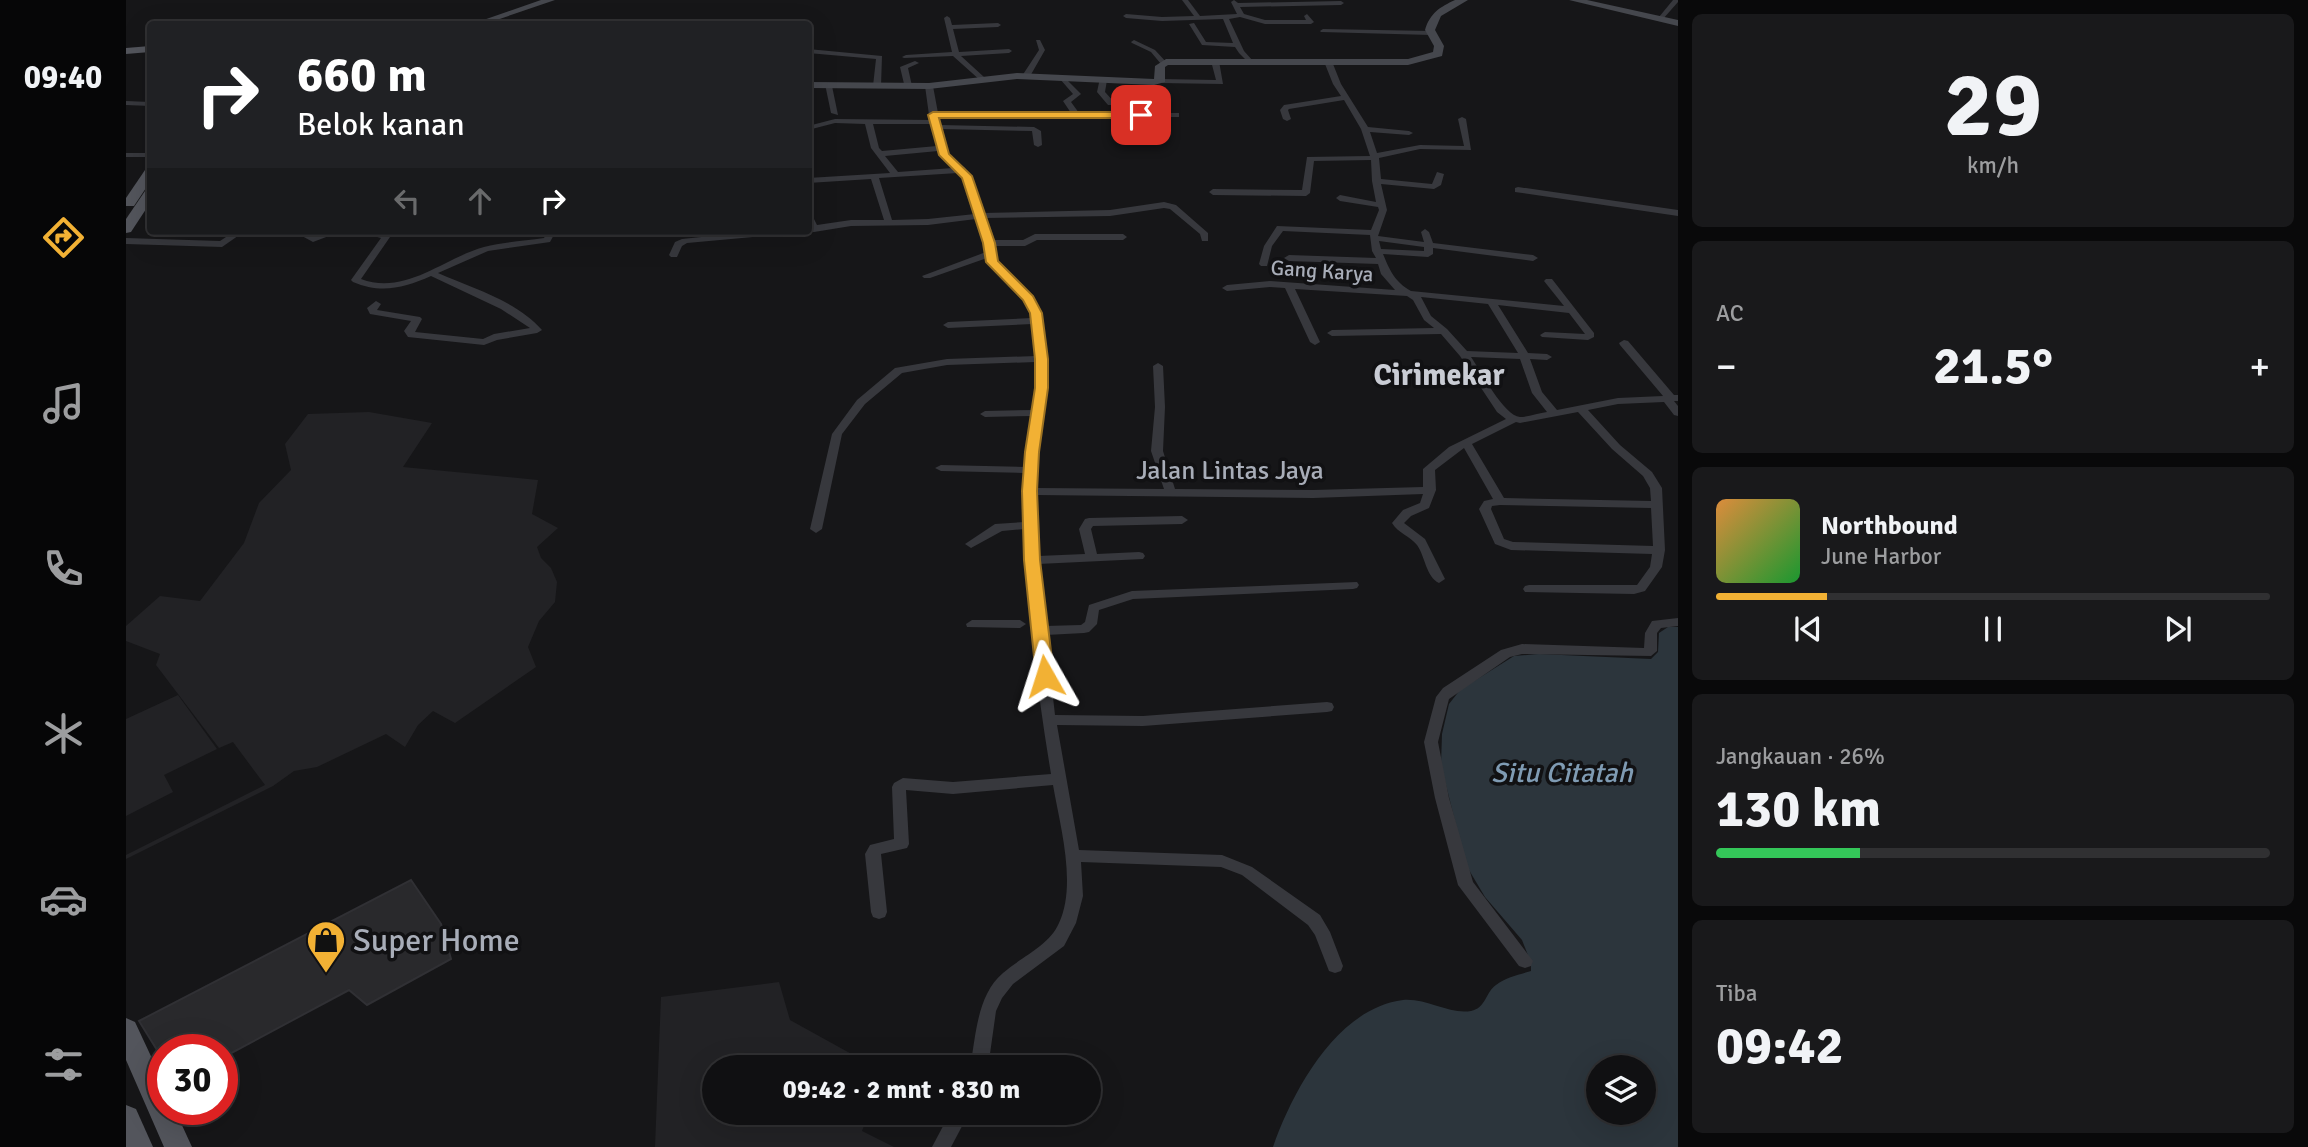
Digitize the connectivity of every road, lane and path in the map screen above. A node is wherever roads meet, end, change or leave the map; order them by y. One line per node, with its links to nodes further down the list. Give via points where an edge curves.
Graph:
1 (550, 0): 16 (street)
2 (1185, 0): 12 (street)
3 (1463, 0): 22 (street, via 1440,11)
4 (1574, 0): 6 (street)
5 (1676, 0): 15 (street)
6 (1588, 1): 15 (street)
7 (1235, 3): 8 (street); 9 (street)
8 (1341, 3)
9 (1239, 15): 11 (street, via 1265,22 1312,22); 13 (street)
10 (1126, 16): 12 (street)
11 (1307, 16)
12 (1198, 17): 13 (street)
13 (1226, 17): 25 (street)
14 (947, 18): 20 (street)
15 (1661, 18): 17 (street)
16 (486, 21)
17 (1678, 23)
18 (1192, 24): 25 (street, via 1204,44)
19 (998, 25): 20 (street)
20 (948, 27): 30 (street)
21 (1323, 31): 22 (street)
22 (1431, 33): 36 (street, via 1439,46 1431,60)
23 (1038, 41): 37 (street, via 1042,50)
24 (1134, 43): 35 (street, via 1153,51)
25 (1237, 45): 33 (street)
26 (812, 51): 44 (street, via 880,57)
27 (1009, 51): 30 (street)
28 (147, 52): 29 (main road)
29 (126, 53)
30 (956, 55): 31 (street); 38 (street)
31 (906, 57)
32 (1215, 61): 33 (street); 35 (street); 41 (street, via 1220,82)
33 (1249, 61): 36 (street)
34 (915, 63): 45 (street, via 904,67)
35 (1163, 63): 41 (street)
36 (1329, 64): 47 (street)
37 (1026, 76): 38 (street); 39 (street)
38 (981, 79): 46 (street)
39 (1064, 79): 40 (street); 53 (street, via 1077,94 1067,102)
40 (1104, 80): 41 (street); 49 (street, via 1101,92)
41 (1160, 81)
42 (812, 85): 43 (street)
43 (828, 86): 44 (street); 51 (street)
44 (877, 86): 45 (street)
45 (908, 86): 46 (street)
46 (929, 86): 57 (street)
47 (1345, 98): 54 (street, via 1287,107); 59 (street)
48 (126, 103): 50 (street)
49 (1111, 103)
50 (147, 104)
51 (835, 113)
52 (1176, 115): 53 (street)
53 (1078, 117): 57 (street)
54 (1287, 119)
55 (1462, 119): 66 (street, via 1468,148 1420,147)
56 (868, 121): 57 (street); 58 (street, via 823,122 821,127); 63 (street)
57 (934, 121): 61 (street, via 1034,129); 62 (street)
58 (812, 128)
59 (1365, 129): 60 (street); 66 (street)
60 (1409, 133)
61 (1038, 145)
62 (941, 148): 63 (street); 67 (street)
63 (880, 154): 69 (street)
64 (126, 155): 65 (street)
65 (147, 155)
66 (1375, 157): 73 (street); 75 (street, via 1310,159 1306,193)
67 (962, 170): 69 (street); 81 (street)
68 (1440, 174): 73 (street, via 1434,187)
69 (896, 175): 71 (street)
70 (147, 177): 79 (main road)
71 (874, 177): 72 (street); 82 (street)
72 (812, 181)
73 (1376, 181): 78 (street)
74 (1518, 190): 80 (street)
75 (1213, 192)
76 (147, 198): 83 (main road)
77 (1340, 198): 78 (street)
78 (1381, 205): 92 (street)
79 (126, 206)
80 (1678, 213)
81 (980, 216): 82 (street); 94 (street, via 1110,213 1164,205 1188,219); 97 (street)
82 (889, 223): 84 (street)
83 (126, 229)
84 (812, 229)
85 (1425, 232): 96 (street)
86 (235, 235): 95 (street, via 222,244)
87 (307, 235): 88 (street, via 313,239)
88 (326, 235)
89 (377, 235): 106 (street, via 386,237 357,276)
90 (551, 235): 103 (street, via 545,240 488,249 488,257 450,273)
91 (746, 235): 98 (street, via 685,241 678,244)
92 (1373, 235): 96 (street); 99 (street); 102 (street, via 1280,228 1268,246)
93 (1124, 237): 97 (street, via 1035,237)
94 (1205, 239)
95 (126, 242)
96 (1429, 246): 99 (street, via 1426,255); 101 (street)
97 (990, 248): 104 (street); 113 (street, via 996,269 1032,304)
98 (674, 255)
99 (1378, 256): 100 (street); 109 (street, via 1395,286)
100 (1289, 258)
101 (1532, 258)
102 (1264, 264)
103 (432, 272): 106 (street, via 397,286); 112 (street, via 523,317 537,330 484,342 424,336 409,334 417,319)
104 (927, 276)
105 (1549, 281): 111 (street)
106 (362, 283): 112 (street, via 360,288 374,290 373,312)
107 (1289, 286): 108 (street, Gang Karya); 109 (street, Gang Karya); 119 (street)
108 (1227, 288)
109 (1415, 296): 110 (street, Gang Karya); 116 (street, via 1427,318)
110 (1491, 302): 111 (street, Gang Karya); 123 (street)
111 (1571, 310): 118 (street, via 1591,336)
112 (387, 315): 115 (street)
113 (1036, 321): 114 (street); 124 (street)
114 (948, 325)
115 (376, 327)
116 (1444, 331): 117 (street); 121 (street)
117 (1332, 333)
118 (1545, 335)
119 (1315, 342)
120 (1624, 343): 126 (street)
121 (1464, 354): 123 (street); 132 (street, via 1501,410)
122 (1547, 356): 123 (street)
123 (1524, 357): 131 (street, via 1537,393)
124 (1041, 359): 128 (street); 143 (street, via 947,362 900,370 861,402 837,434)
125 (1158, 366): 138 (street, via 1157,451)
126 (1671, 398): 127 (street); 129 (street)
127 (1581, 409): 131 (street); 140 (street, via 1652,479)
128 (1037, 413): 130 (street); 135 (street)
129 (1678, 413)
130 (985, 414)
131 (1555, 414): 132 (street)
132 (1514, 419): 136 (street, via 1439,457 1429,468)
133 (1468, 446): 139 (street)
134 (941, 468): 135 (street)
135 (1030, 470): 137 (street)
136 (1430, 489): 138 (street, Jalan Lintas Jaya, via 1313,494); 149 (street, via 1425,505 1398,523 1421,542)
137 (1030, 491): 138 (street, Jalan Lintas Jaya); 142 (street)
138 (1171, 492)
139 (1500, 501): 140 (street); 145 (street, via 1485,509 1499,541 1508,545)
140 (1658, 505): 145 (street)
141 (1182, 520): 147 (street, via 1089,522 1085,529)
142 (1031, 525): 144 (street, via 1002,526); 148 (street)
143 (816, 529)
144 (971, 544)
145 (1659, 550): 151 (street, via 1656,566 1637,589)
146 (1139, 556): 147 (street)
147 (1092, 558): 148 (street)
148 (1032, 560): 154 (street)
149 (1439, 579)
150 (1353, 585): 154 (street, via 1132,595 1096,606 1091,624 1084,629)
151 (1529, 589)
152 (1678, 622): 160 (street, via 1657,624 1646,653 1522,649 1506,653 1443,696 1431,743 1466,885)
153 (972, 624): 154 (street)
154 (1040, 628): 156 (street)
155 (1327, 707): 156 (street, via 1143,721)
156 (1049, 720): 157 (street)
157 (1059, 779): 158 (street); 159 (street, via 953,788 904,783 899,787 902,844 880,847 873,854)
158 (1073, 856): 161 (street, via 1212,859 1240,867 1314,920); 163 (street, via 1075,895 1068,923 1058,941 1007,979 996,993 988,1011)
159 (879, 912)
160 (1525, 961)
161 (1335, 966)
162 (126, 1030): 167 (main road)
163 (981, 1055)
164 (126, 1118): 166 (main road)
165 (953, 1125): 168 (street)
166 (139, 1147)
167 (178, 1147)
168 (941, 1147)

